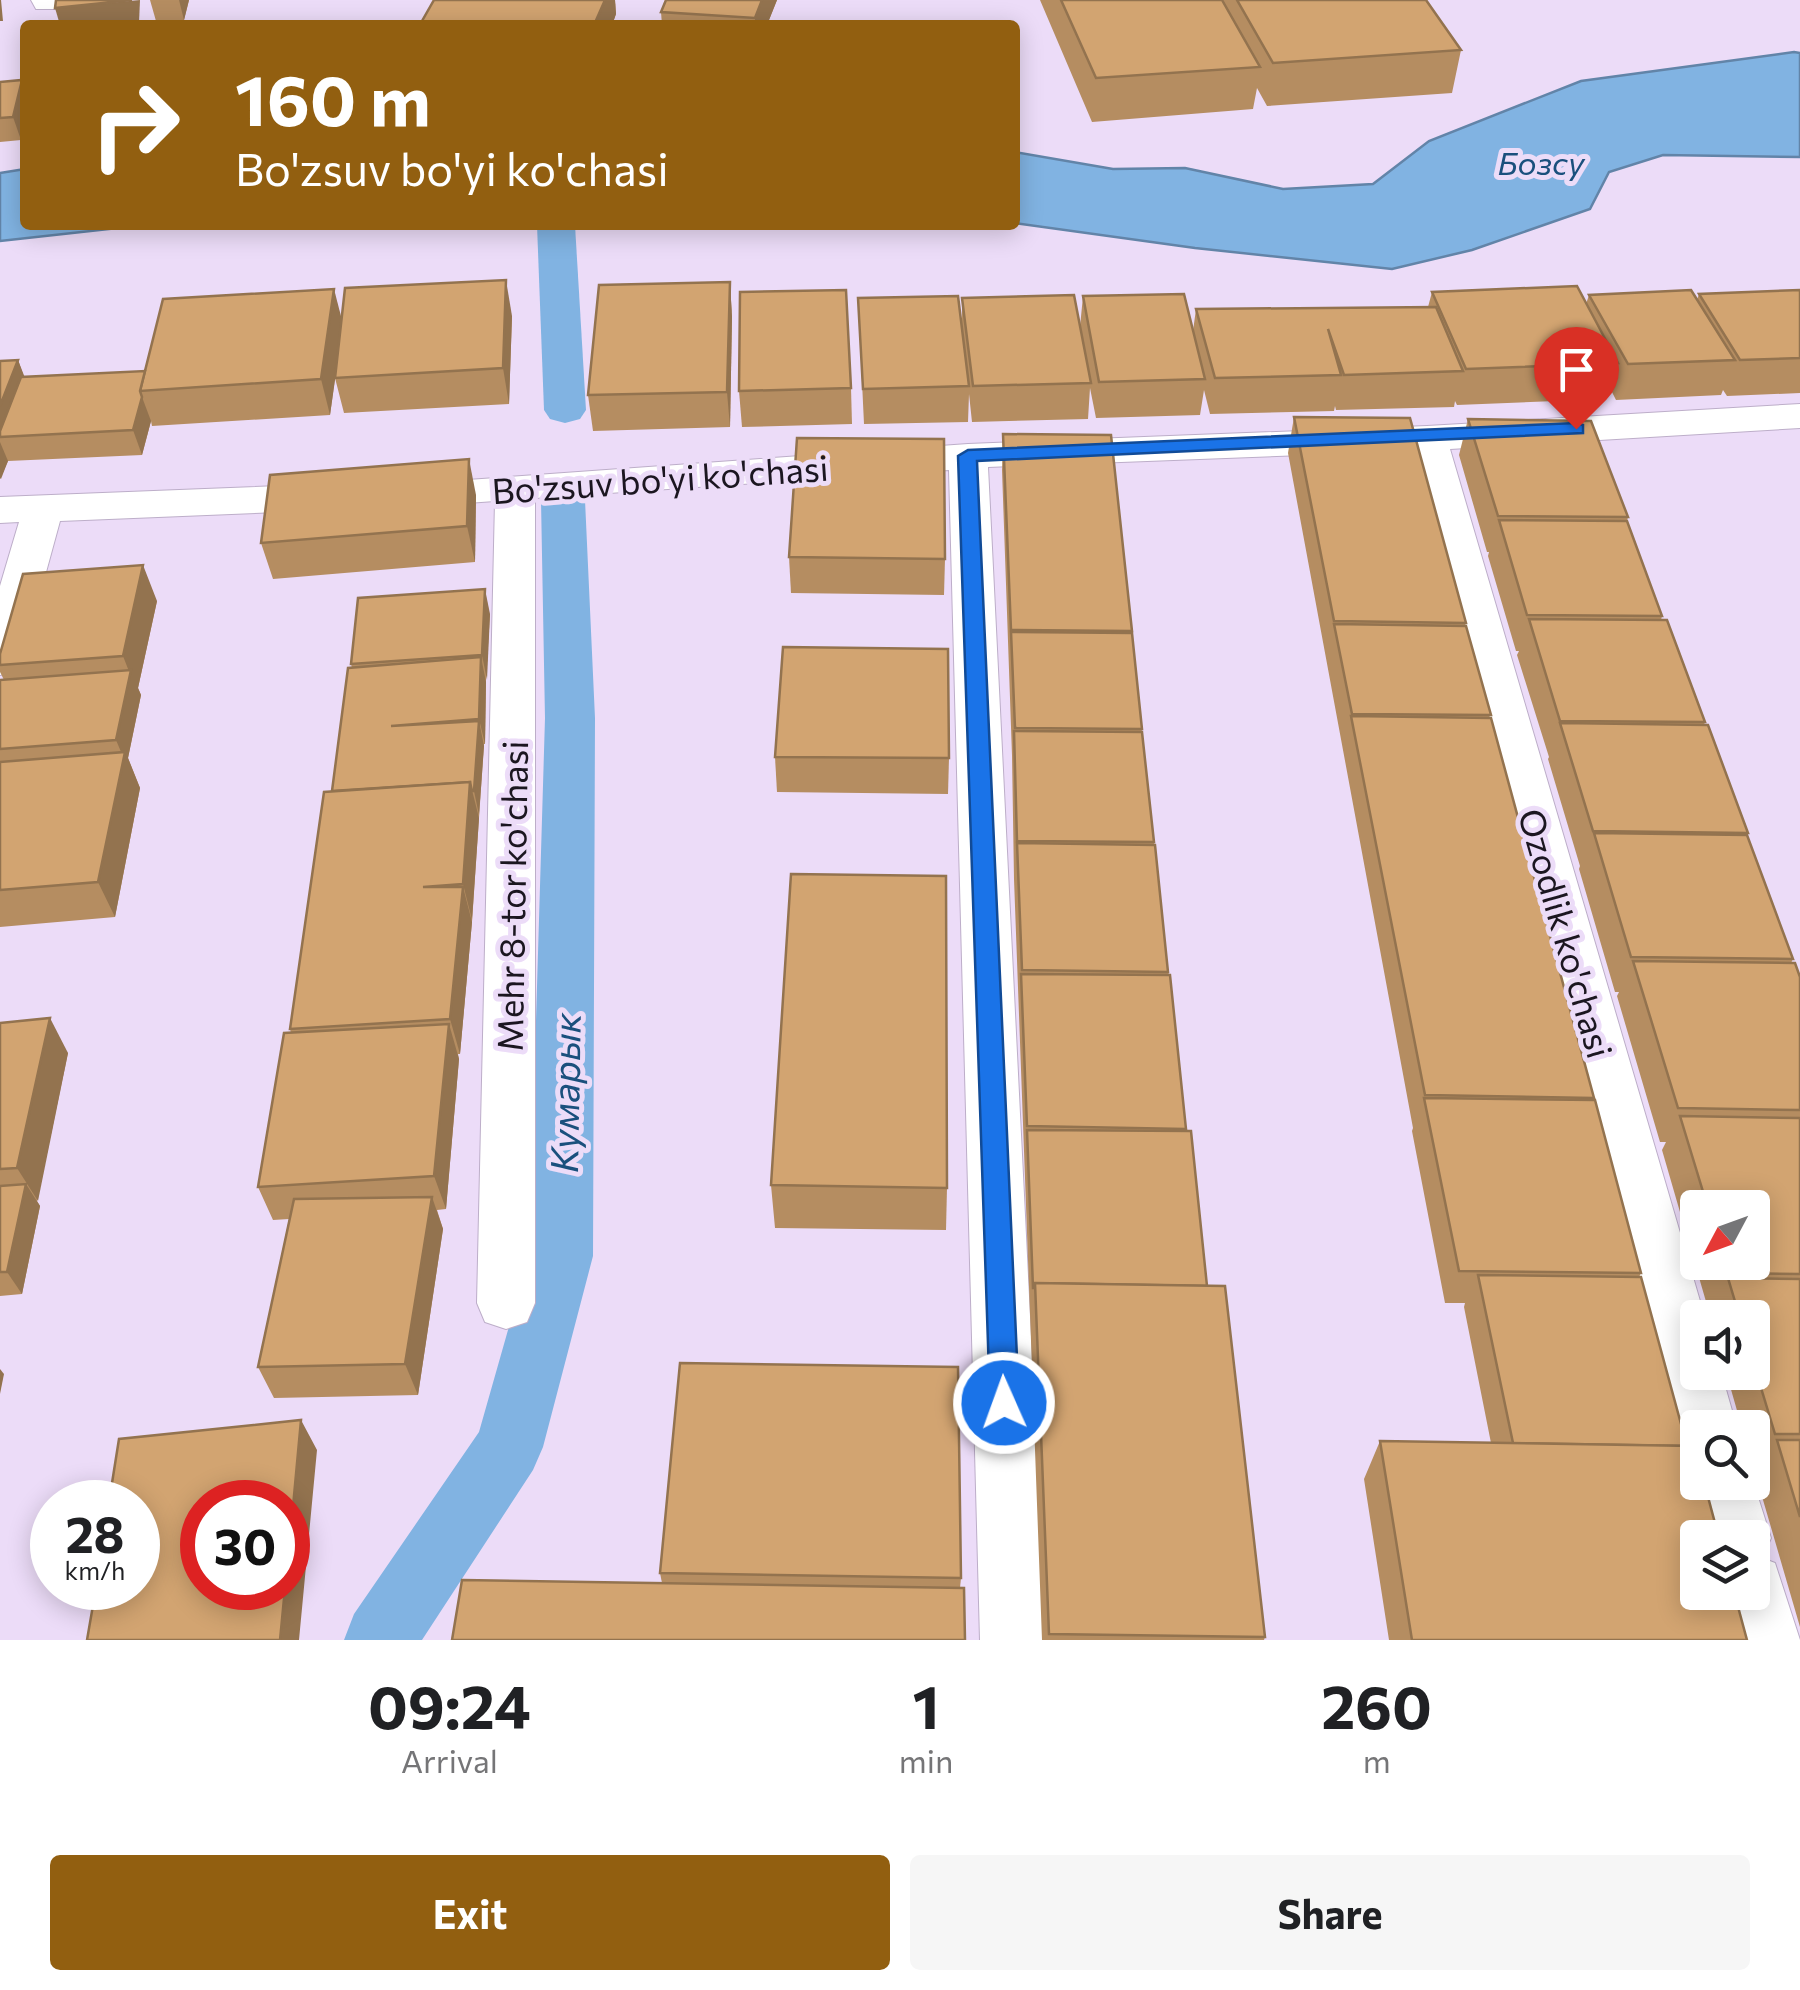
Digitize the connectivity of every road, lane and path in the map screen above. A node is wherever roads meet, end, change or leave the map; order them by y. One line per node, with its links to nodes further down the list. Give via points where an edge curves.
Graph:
1 (1800, 416): 2 (street, Bo'zsuv bo'yi ko'chasi)
2 (1426, 438): 3 (street, Bo'zsuv bo'yi ko'chasi); 9 (street, Ozodlik ko'chasi)
3 (968, 456): 4 (street, Bo'zsuv bo'yi ko'chasi); 11 (street)
4 (515, 490): 5 (street, Bo'zsuv bo'yi ko'chasi); 8 (street, Mehr 8-tor ko'chasi)
5 (44, 509): 6 (street, Bo'zsuv bo'yi ko'chasi); 7 (street)
6 (0, 510)
7 (0, 660)
8 (506, 1303)
9 (1703, 1410)
10 (1759, 1610): 12 (street)
11 (1013, 1640)
12 (1768, 1640)

